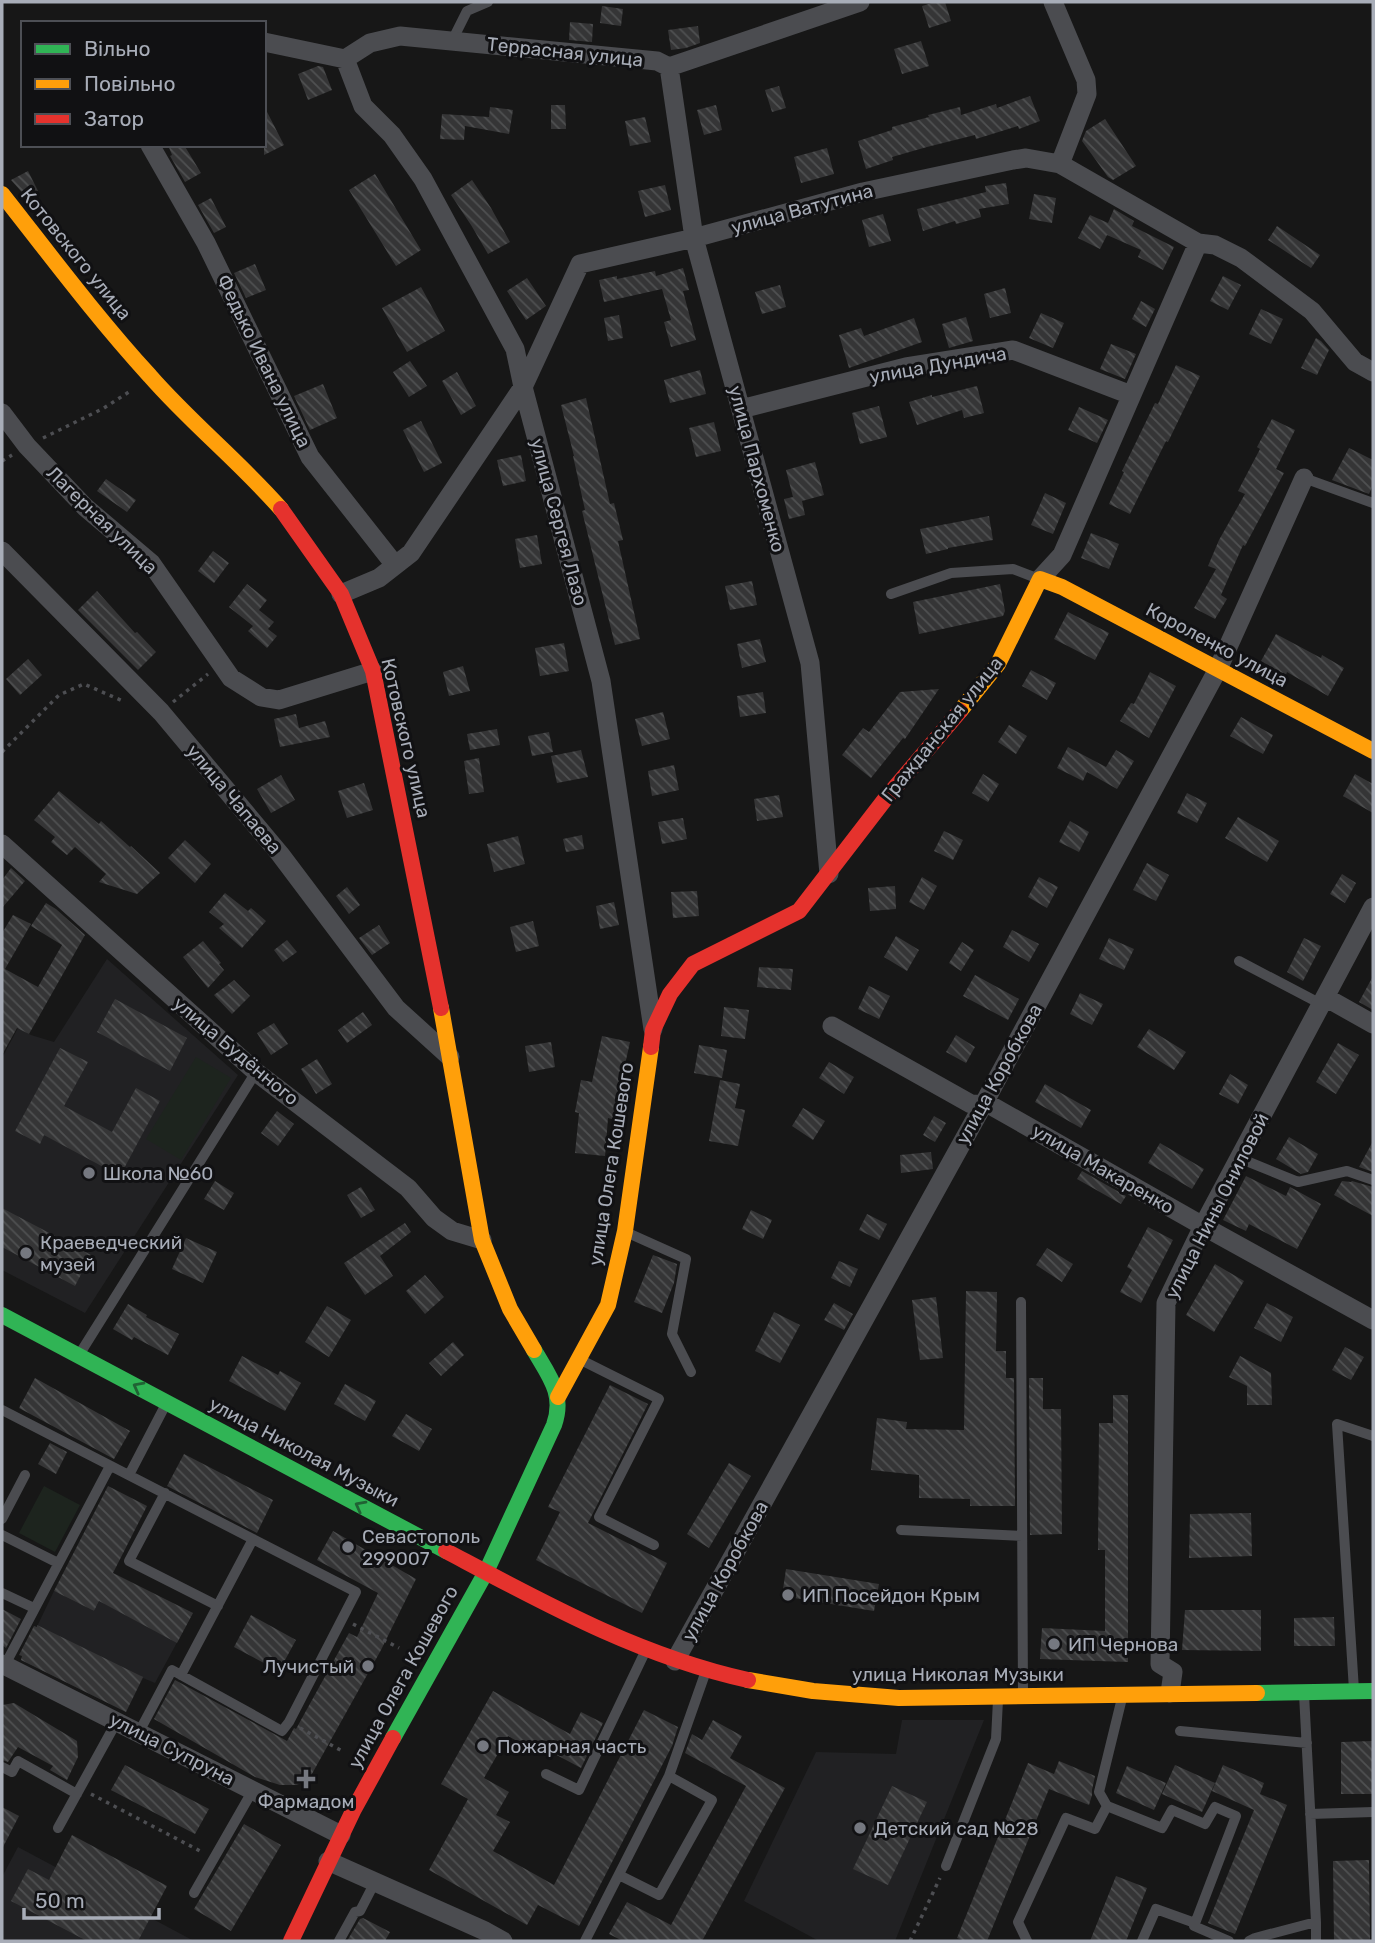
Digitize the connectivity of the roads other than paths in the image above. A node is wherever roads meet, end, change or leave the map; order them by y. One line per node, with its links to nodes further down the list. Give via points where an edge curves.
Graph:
1 (488, 2): 4 (lane, via 467,11)
2 (860, 2): 7 (street, Террасная улица)
3 (1053, 2): 9 (street, via 1086,80 1087,94)
4 (452, 41): 6 (street, Террасная улица, via 400,36 370,43); 7 (street, Террасная улица, via 657,61)
5 (266, 42): 6 (street)
6 (345, 59): 14 (street, улица Сергея Лазо, via 363,106 392,135 422,179 515,349)
7 (669, 67): 11 (street, улица Пархоменко)
8 (151, 147): 21 (street, Федько Ивана улица, via 206,243 310,457)
9 (1060, 164): 11 (street, улица Ватутина, via 1013,160 863,192); 12 (street, улица Ватутина)
10 (2, 194): 23 (main road, Котовского улица, via 152,377 279,508)
11 (694, 238): 14 (street, улица Ватутина, via 580,264); 16 (street, улица Пархоменко)
12 (1198, 243): 13 (street, улица Ватутина, via 1215,245 1241,258 1312,311 1355,362); 15 (street, Гражданская улица)
13 (1373, 372)
14 (523, 387): 21 (street, улица Ватутина, via 411,553); 35 (street, улица Сергея Лазо, via 601,681)
15 (1132, 395): 16 (street, улица Дундича, via 1013,350 906,367); 22 (street, Гражданская улица, via 1062,555)
16 (741, 409): 29 (street, улица Пархоменко, via 810,663)
17 (2, 413): 26 (street, Лагерная улица, via 85,507 150,563 231,678 261,697 279,700)
18 (1304, 478): 19 (lane); 25 (street, улица Коробкова)
19 (1373, 503)
20 (2, 551): 36 (street, улица Чапаева, via 161,712 280,854 397,1008)
21 (396, 565): 23 (street, улица Ватутина, via 379,578)
22 (1040, 579): 24 (lane, via 1013,569 951,573); 25 (main road, Короленко улица); 29 (main road, Гражданская улица, via 998,664)
23 (341, 594): 26 (main road, Котовского улица)
24 (891, 594)
25 (1218, 669): 27 (main road, Короленко улица); 38 (street, улица Коробкова)
26 (373, 671): 36 (main road, Котовского улица)
27 (1373, 751)
28 (2, 844): 37 (street, улица Будённого)
29 (830, 874): 35 (main road, Гражданская улица, via 799,911 693,964 670,993)
30 (1371, 918): 32 (street, улица Нины Ониловой)
31 (1239, 961): 32 (lane)
32 (1323, 1001): 33 (street); 39 (street, улица Нины Ониловой)
33 (1373, 1024)
34 (832, 1026): 38 (street, улица Макаренко, via 971,1104)
35 (653, 1030): 42 (main road, улица Олега Кошевого)
36 (451, 1058): 43 (main road, Котовского улица)
37 (256, 1072): 43 (street, улица Будённого, via 408,1188 433,1218 453,1231); 47 (lane)
38 (983, 1105): 41 (street, улица Макаренко); 70 (street, улица Коробкова)
39 (1240, 1158): 40 (lane, via 1298,1182 1347,1171); 41 (street, улица Нины Ониловой)
40 (1373, 1181)
41 (1203, 1226): 46 (street, улица Макаренко); 77 (street, улица Нины Ониловой, via 1166,1303 1160,1664 1172,1672)
42 (625, 1231): 48 (main road, улица Олега Кошевого, via 608,1305); 49 (lane, via 686,1259 672,1334)
43 (482, 1240): 50 (main road, Котовского улица, via 510,1309)
44 (1021, 1302): 61 (lane)
45 (2, 1315): 47 (main road, улица Николая Музыки)
46 (1373, 1320)
47 (79, 1356): 51 (main road, улица Николая Музыки, one-way to 47)
48 (579, 1359): 50 (main road, улица Олега Кошевого); 63 (lane, via 659,1398 599,1517)
49 (691, 1372)
50 (558, 1397): 65 (main road, улица Олега Кошевого, via 554,1425)
51 (167, 1403): 56 (lane); 65 (main road, улица Николая Музыки, one-way to 51)
52 (2, 1410): 54 (lane)
53 (1373, 1436): 74 (lane, via 1337,1424)
54 (110, 1466): 56 (lane); 64 (lane)
55 (25, 1475): 58 (lane)
56 (129, 1475): 57 (lane)
57 (164, 1493): 62 (lane); 67 (lane, via 129,1561)
58 (2, 1520)
59 (901, 1530): 61 (lane)
60 (2, 1535): 64 (lane)
61 (1022, 1536): 80 (lane)
62 (253, 1539): 67 (lane); 73 (lane, via 356,1592 289,1722 282,1731)
63 (653, 1545)
64 (58, 1563): 68 (lane)
65 (486, 1572): 69 (main road, улица Николая Музыки); 94 (main road, улица Олега Кошевого)
66 (2, 1593): 68 (lane)
67 (218, 1606): 73 (lane)
68 (34, 1608): 71 (lane)
69 (646, 1650): 70 (main road, улица Николая Музыки); 86 (lane, via 579,1790)
70 (675, 1661): 72 (main road, улица Николая Музыки)
71 (3, 1666): 81 (street, улица Супруна)
72 (706, 1670): 79 (main road, улица Николая Музыки, via 772,1687 842,1696); 87 (lane)
73 (181, 1675): 83 (lane, via 172,1670)
74 (1354, 1691): 75 (main road, улица Николая Музыки); 76 (main road, улица Николая Музыки)
75 (1373, 1691)
76 (1304, 1692): 77 (main road, улица Николая Музыки); 84 (lane)
77 (1170, 1693): 78 (main road, улица Николая Музыки)
78 (1123, 1694): 80 (main road, улица Николая Музыки); 90 (lane, via 1099,1792)
79 (999, 1696): 80 (main road, улица Николая Музыки); 96 (lane, via 996,1739)
80 (1023, 1696)
81 (117, 1721): 83 (street, улица Супруна); 89 (lane)
82 (1180, 1731): 84 (lane)
83 (139, 1732): 88 (street, улица Супруна)
84 (1307, 1743): 92 (lane)
85 (2, 1767): 89 (lane, via 12,1772 18,1761)
86 (546, 1774)
87 (669, 1776): 97 (lane); 97 (lane, via 712,1800 659,1895)
88 (253, 1790): 94 (street, улица Супруна); 99 (lane)
89 (78, 1791): 93 (lane)
90 (1107, 1806): 100 (lane, via 1161,1828 1172,1810 1205,1824 1215,1807 1236,1815); 107 (lane, via 1095,1829 1066,1818 1018,1922)
91 (1373, 1812): 92 (lane)
92 (1310, 1814): 101 (lane)
93 (58, 1828)
94 (341, 1835): 95 (main road, улица Олега Кошевого)
95 (328, 1861): 98 (street); 103 (main road, улица Олега Кошевого)
96 (946, 1866)
97 (619, 1875): 106 (lane)
98 (375, 1882): 102 (street); 104 (lane)
99 (194, 1893)
100 (1195, 1923): 108 (lane, via 1156,1909); 109 (lane)
101 (1317, 1923): 110 (lane); 111 (lane)
102 (482, 1936): 105 (street)
103 (291, 1941)
104 (339, 1941)
105 (503, 1941)
106 (585, 1941)
107 (1027, 1941)
108 (1142, 1941)
109 (1230, 1941)
110 (1249, 1941)
111 (1316, 1941)

